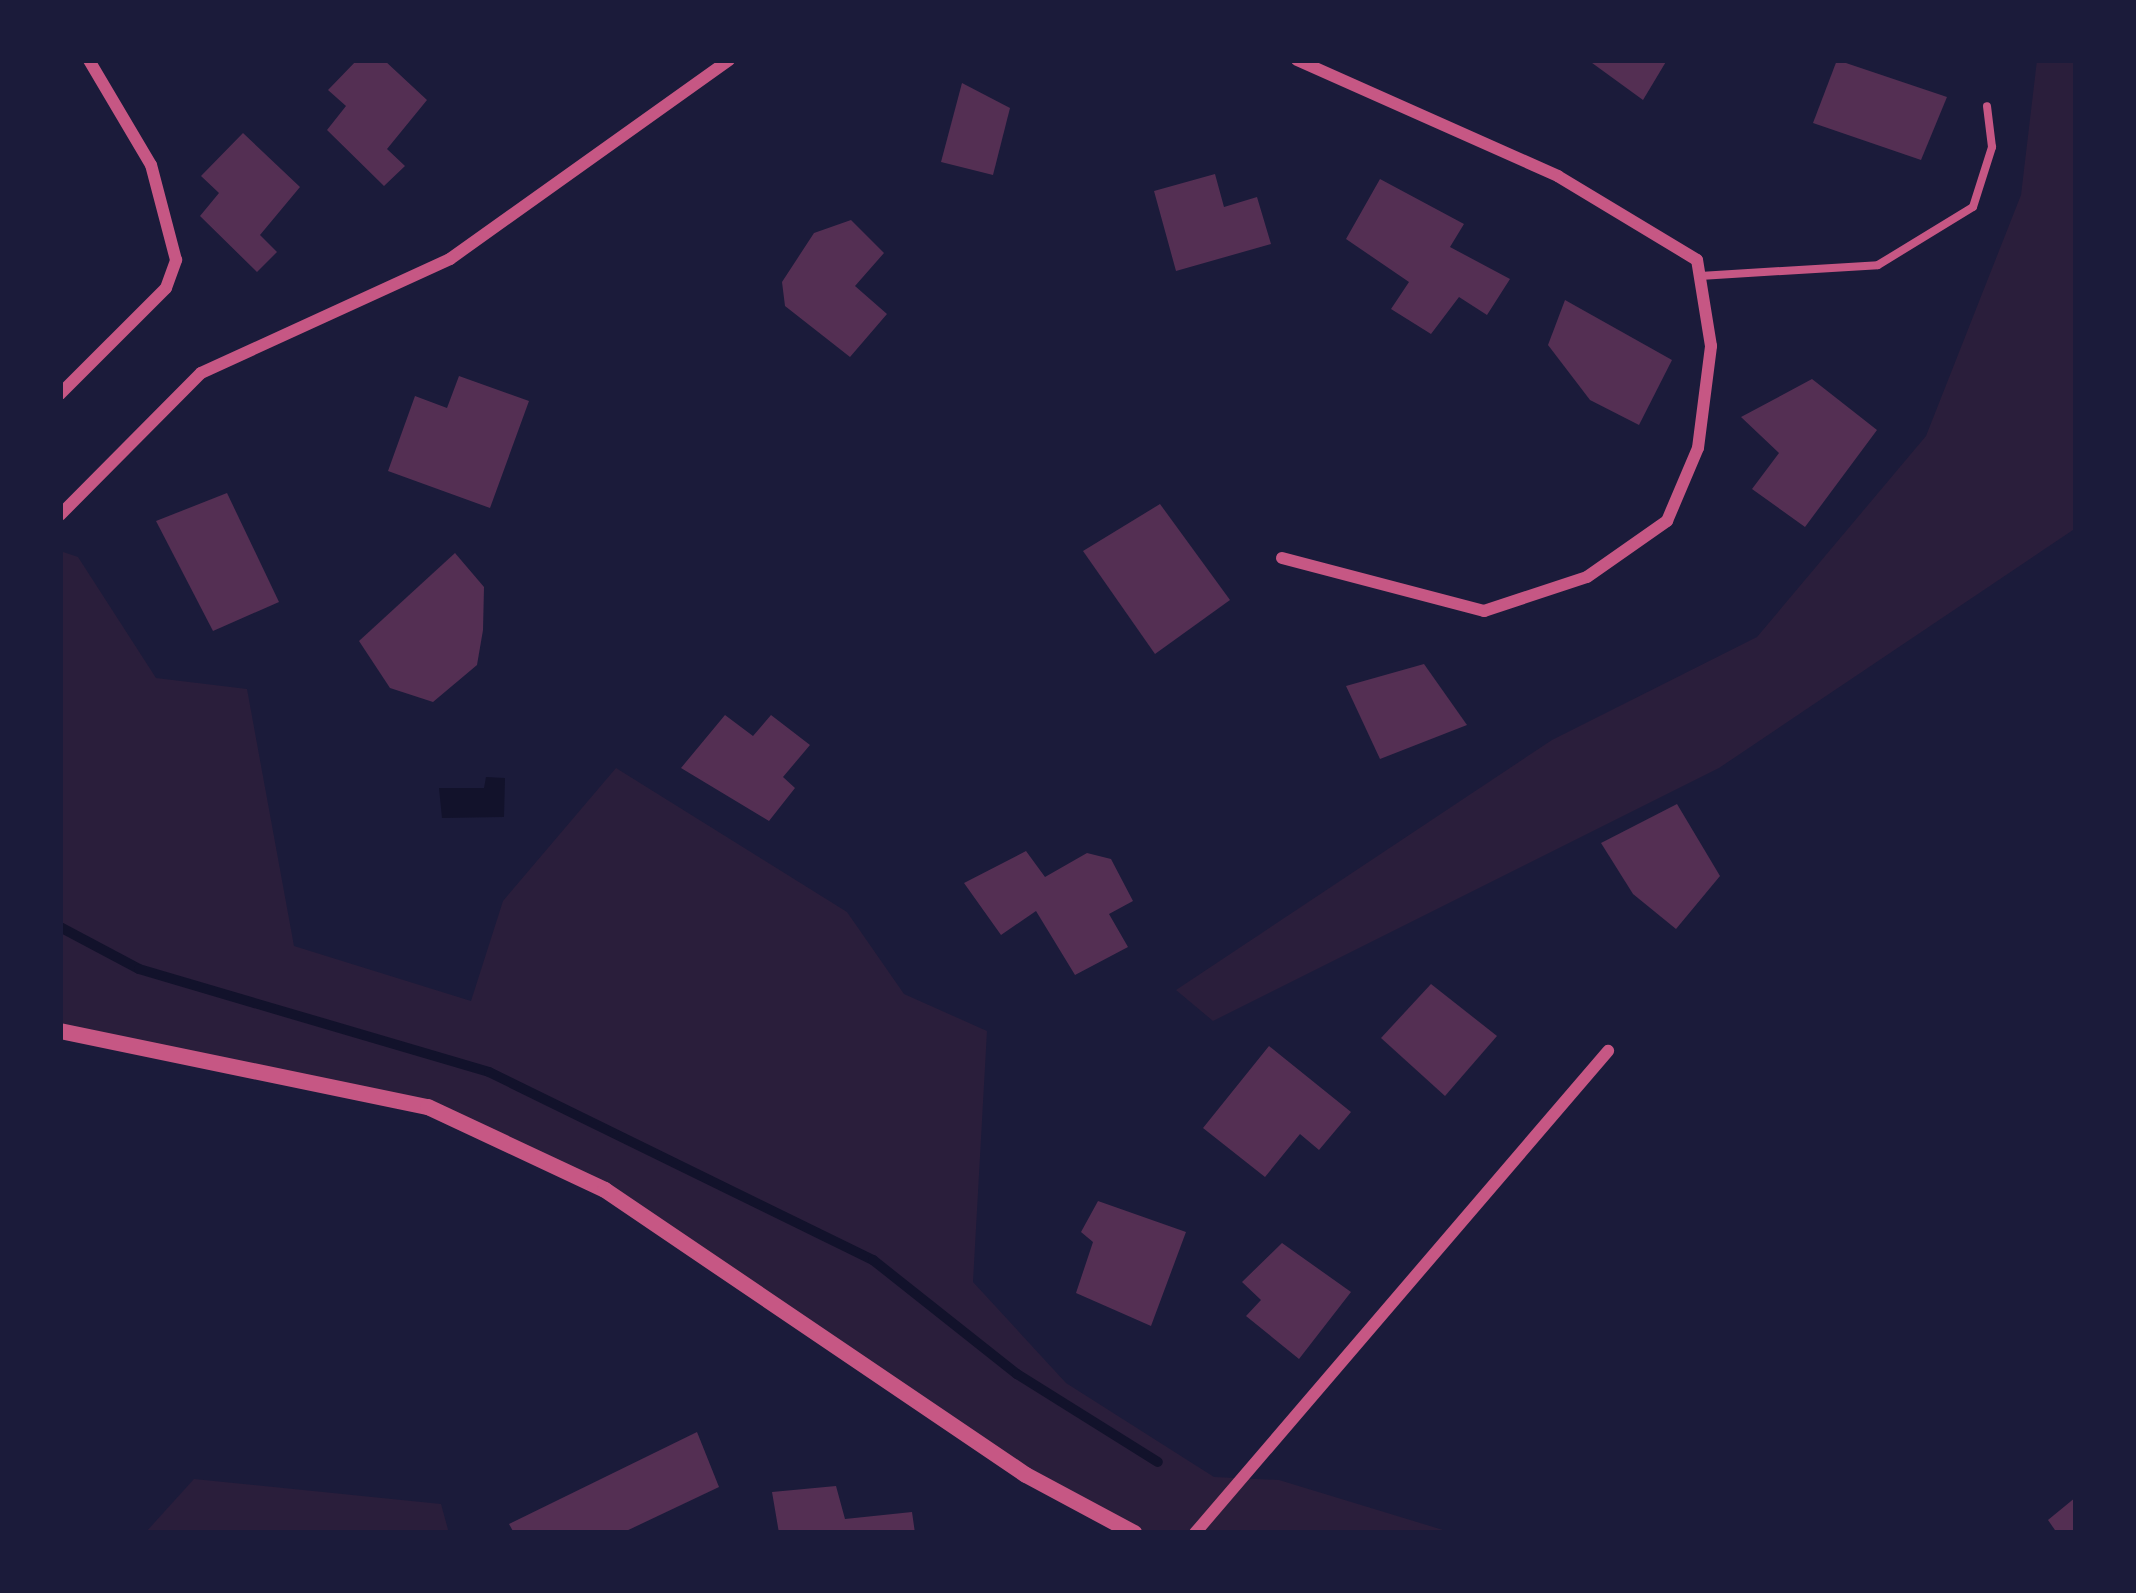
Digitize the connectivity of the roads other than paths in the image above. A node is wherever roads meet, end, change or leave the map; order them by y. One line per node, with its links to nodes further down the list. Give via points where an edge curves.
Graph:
1 (89, 60): 6 (street, via 151,165 176,260 166,289)
2 (729, 60): 7 (street, via 450,259 201,374)
3 (1297, 60): 5 (street, via 1558,176 1697,260)
4 (1987, 106): 5 (lane, via 1992,147 1973,207 1878,265)
5 (1700, 276): 8 (street, via 1711,346 1698,448 1667,521 1587,577 1484,611)
6 (60, 394)
7 (60, 515)
8 (1282, 559)
9 (60, 1031): 11 (street, via 428,1107 604,1190 1026,1475)
10 (1608, 1052): 12 (street)
11 (1134, 1533)
12 (1195, 1533)

